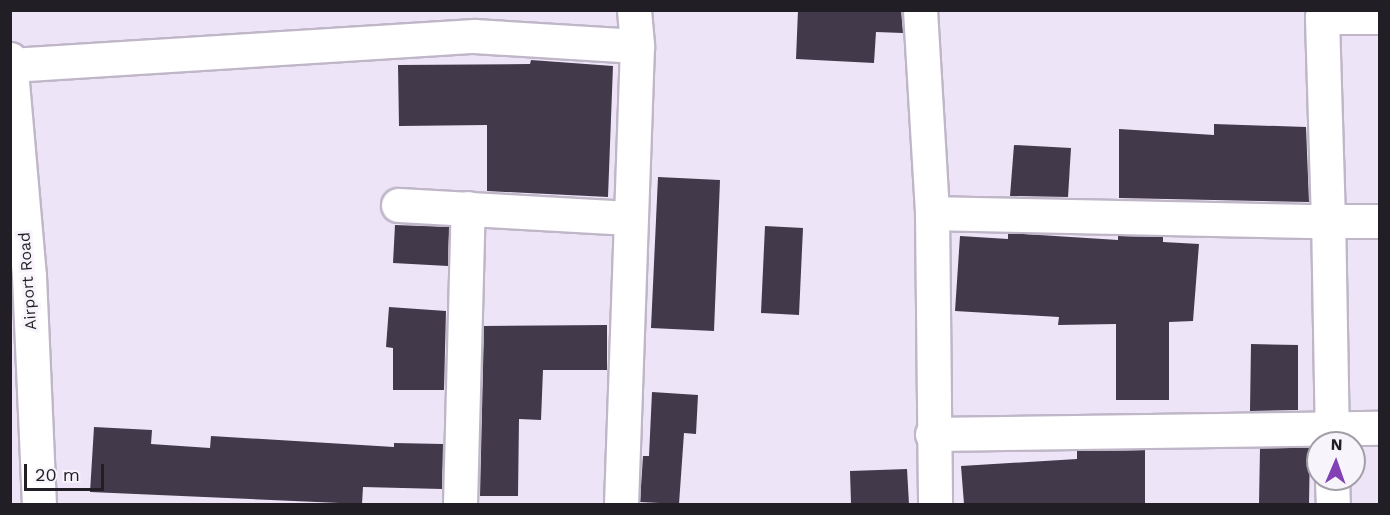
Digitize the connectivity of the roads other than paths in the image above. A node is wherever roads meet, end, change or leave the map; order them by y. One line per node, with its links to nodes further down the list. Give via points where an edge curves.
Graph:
1 (634, 10): 4 (street)
2 (920, 10): 9 (street)
3 (1380, 17): 11 (street, via 1322,17)
4 (637, 46): 6 (street, via 474,36); 10 (street)
5 (10, 59): 6 (street, Airport Road)
6 (11, 65): 18 (street, Airport Road, via 29,276)
7 (398, 205): 8 (street)
8 (468, 208): 10 (street); 19 (street)
9 (932, 213): 11 (street); 16 (street)
10 (631, 218): 20 (street)
11 (1328, 220): 12 (street); 14 (street)
12 (1380, 221)
13 (1380, 428): 15 (street)
14 (1332, 431)
15 (1362, 431)
16 (932, 434): 17 (street); 21 (street)
17 (1306, 436)
18 (39, 504)
19 (460, 504)
20 (621, 504)
21 (935, 504)

